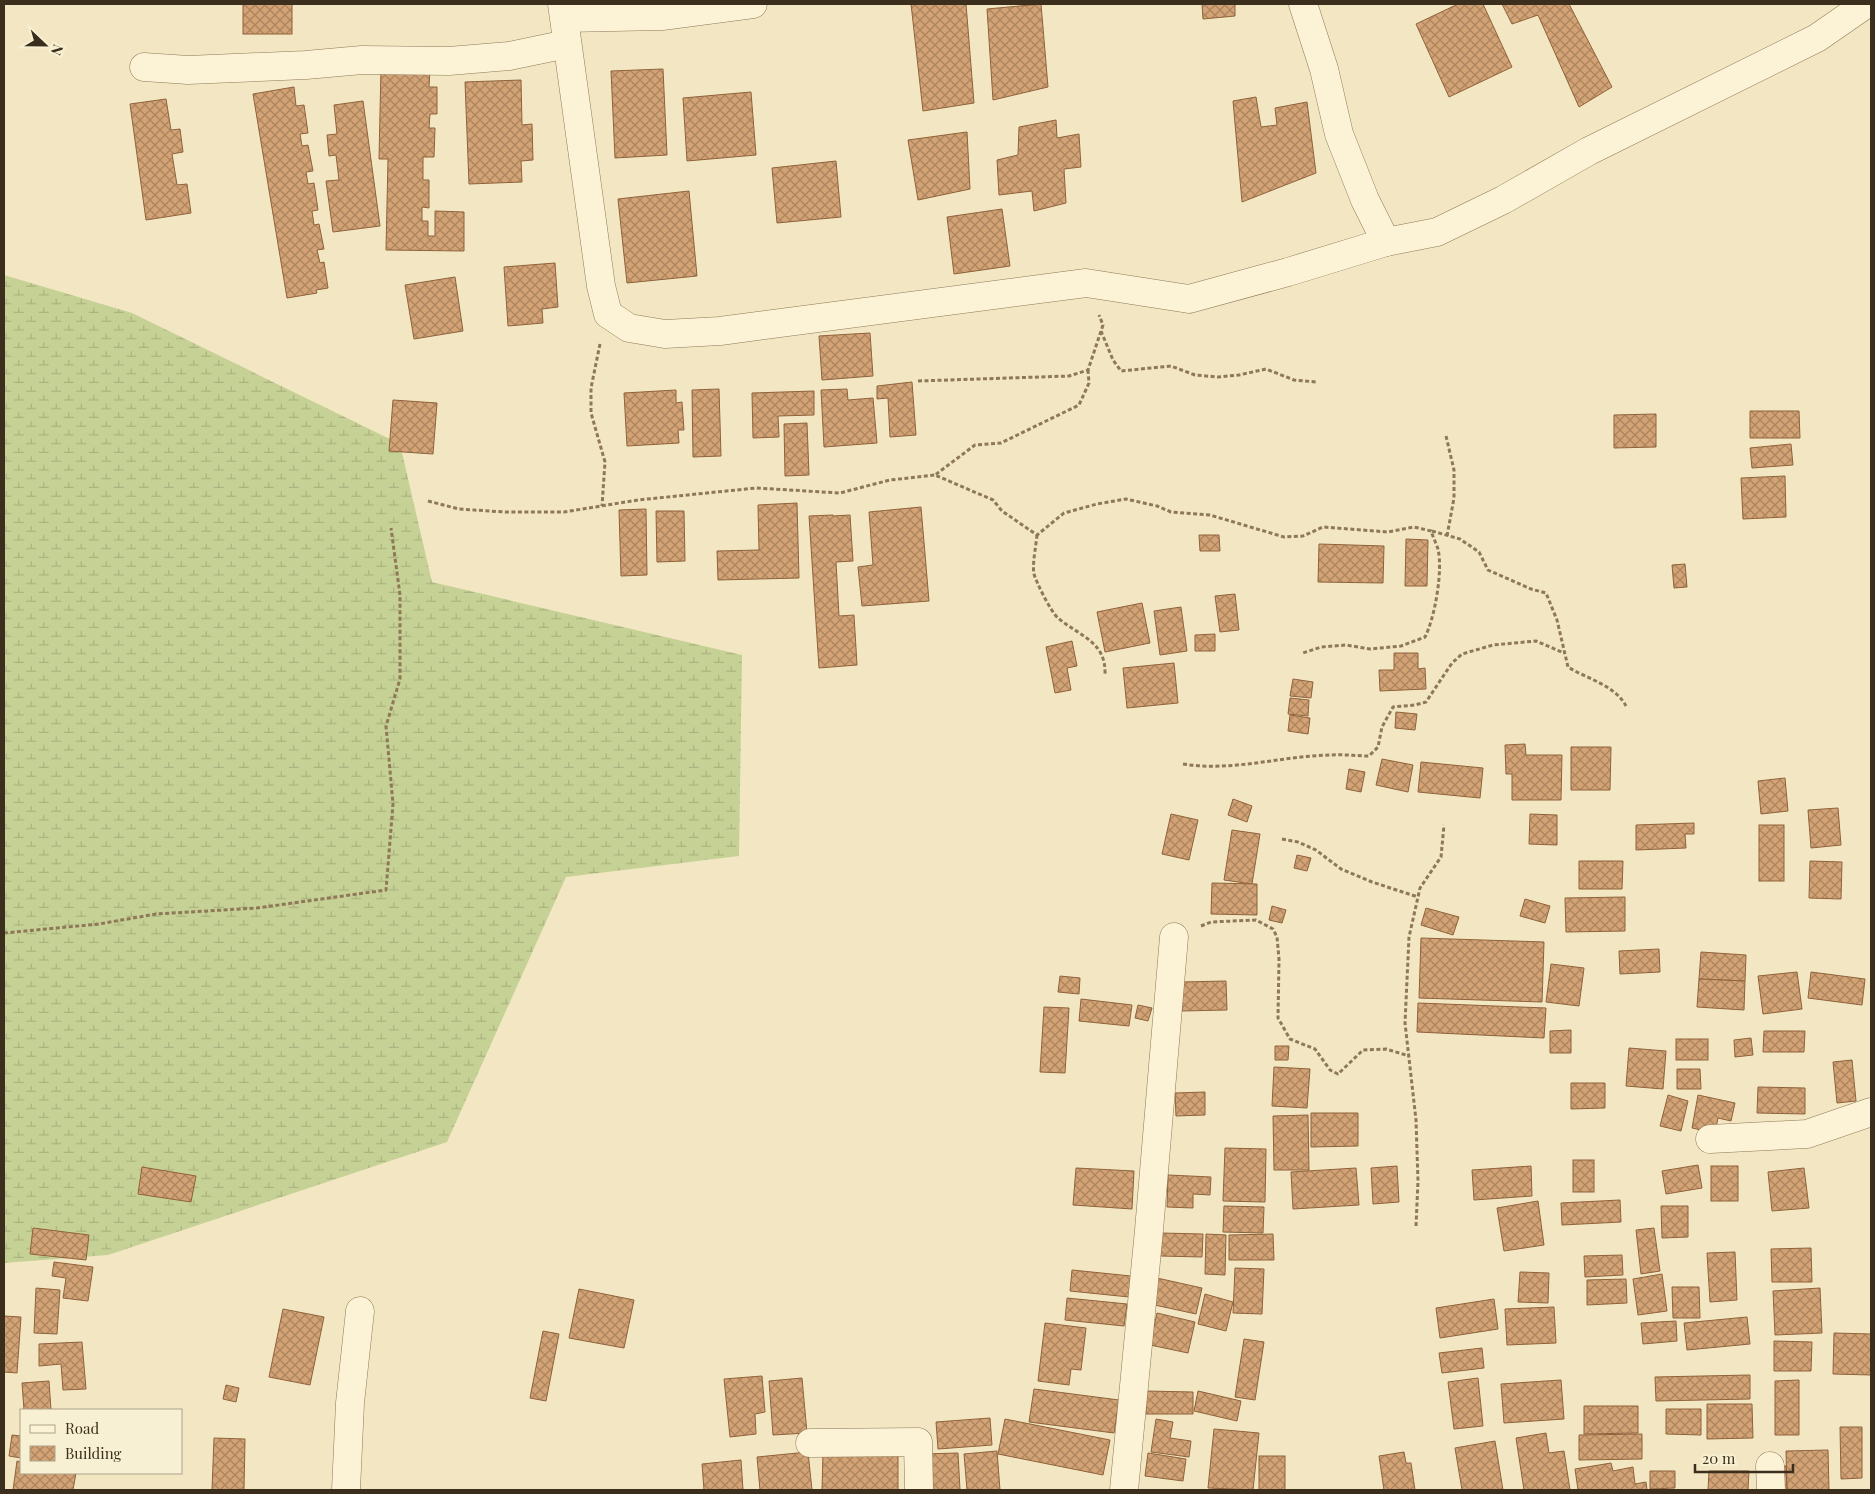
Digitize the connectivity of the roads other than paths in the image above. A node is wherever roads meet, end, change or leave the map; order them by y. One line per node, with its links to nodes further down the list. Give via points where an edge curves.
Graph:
1 (753, 4): 4 (street, via 662,16)
2 (1303, 4): 6 (street, via 1324,69 1339,134)
3 (1866, 4): 6 (street, via 1817,38 1589,151 1503,200 1438,232)
4 (565, 22): 5 (street, via 509,56 188,70); 6 (street, via 601,286 608,314 629,328 665,334 711,331 1086,283 1189,299)
5 (144, 67)
6 (1386, 242)
7 (1174, 937): 14 (street)
8 (1871, 1112): 9 (street, via 1807,1134)
9 (1710, 1139)
10 (360, 1311): 12 (street, via 350,1404)
11 (810, 1443): 13 (street, via 918,1442)
12 (346, 1490)
13 (919, 1490)
14 (1124, 1490)

